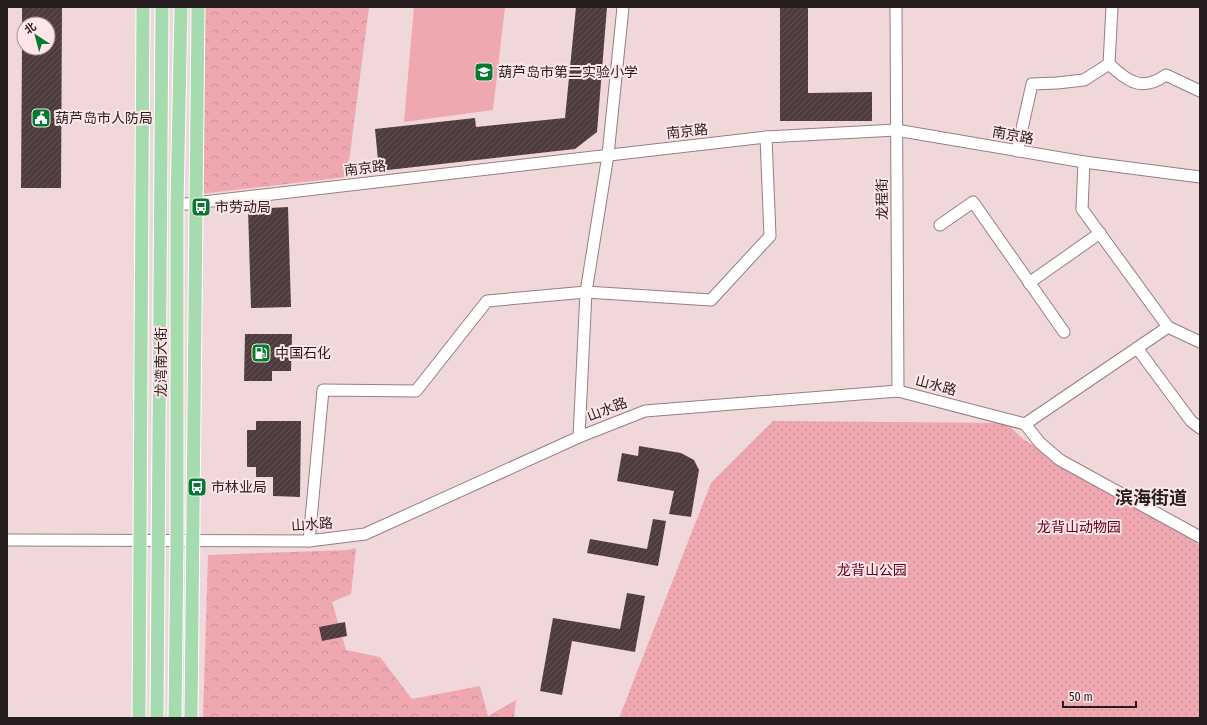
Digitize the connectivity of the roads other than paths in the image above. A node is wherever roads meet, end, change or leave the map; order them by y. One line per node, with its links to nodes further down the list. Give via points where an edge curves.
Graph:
1 (143, 7): 9 (main road)
2 (162, 7): 10 (main road, 龙湾南大街)
3 (181, 7): 19 (main road, 龙湾南大街)
4 (198, 7): 18 (main road)
5 (623, 7): 15 (street)
6 (896, 7): 12 (street, 龙程街)
7 (1112, 7): 8 (street)
8 (1109, 64): 11 (street, via 1122,76 1143,85 1156,82 1166,75); 14 (street, via 1084,80 1032,84)
9 (143, 70): 10 (main road); 30 (main road)
10 (161, 70): 31 (main road, 龙湾南大街)
11 (1200, 91)
12 (896, 130): 13 (street, 南京路); 14 (street, 南京路); 32 (street, 龙程街)
13 (766, 137): 15 (street, 南京路); 25 (street, via 770,236 711,300)
14 (1017, 151): 16 (street, 南京路)
15 (608, 155): 18 (street, 南京路); 25 (street)
16 (1084, 162): 17 (street, 南京路); 21 (street, via 1082,209)
17 (1200, 177)
18 (196, 203): 19 (street, 南京路); 23 (main road)
19 (177, 205): 22 (main road, 龙湾南大街)
20 (940, 225): 24 (street, via 973,202)
21 (1100, 233): 24 (street); 26 (street)
22 (177, 256): 23 (main road); 40 (main road, 龙湾南大街)
23 (195, 256): 41 (main road)
24 (1029, 283): 27 (street)
25 (586, 292): 35 (street); 42 (street, via 487,301 416,391 323,390)
26 (1168, 327): 28 (street); 29 (street)
27 (1064, 332)
28 (1200, 342)
29 (1137, 348): 33 (street); 34 (street, via 1191,421)
30 (141, 357): 31 (main road); 38 (main road)
31 (159, 357): 39 (main road, 龙湾南大街)
32 (898, 390): 33 (street, 山水路); 35 (street, 山水路, via 646,410)
33 (1025, 424): 36 (street, via 1040,443 1060,460)
34 (1200, 428)
35 (579, 436): 42 (street, 山水路, via 365,534)
36 (1200, 537)
37 (7, 540): 38 (street, 山水路)
38 (140, 540): 39 (street, 山水路); 43 (main road)
39 (158, 540): 40 (street, 山水路); 44 (main road, 龙湾南大街)
40 (176, 540): 41 (street, 山水路); 45 (main road, 龙湾南大街)
41 (193, 540): 42 (street, 山水路); 46 (main road)
42 (309, 541)
43 (139, 718)
44 (157, 718)
45 (175, 718)
46 (191, 718)

